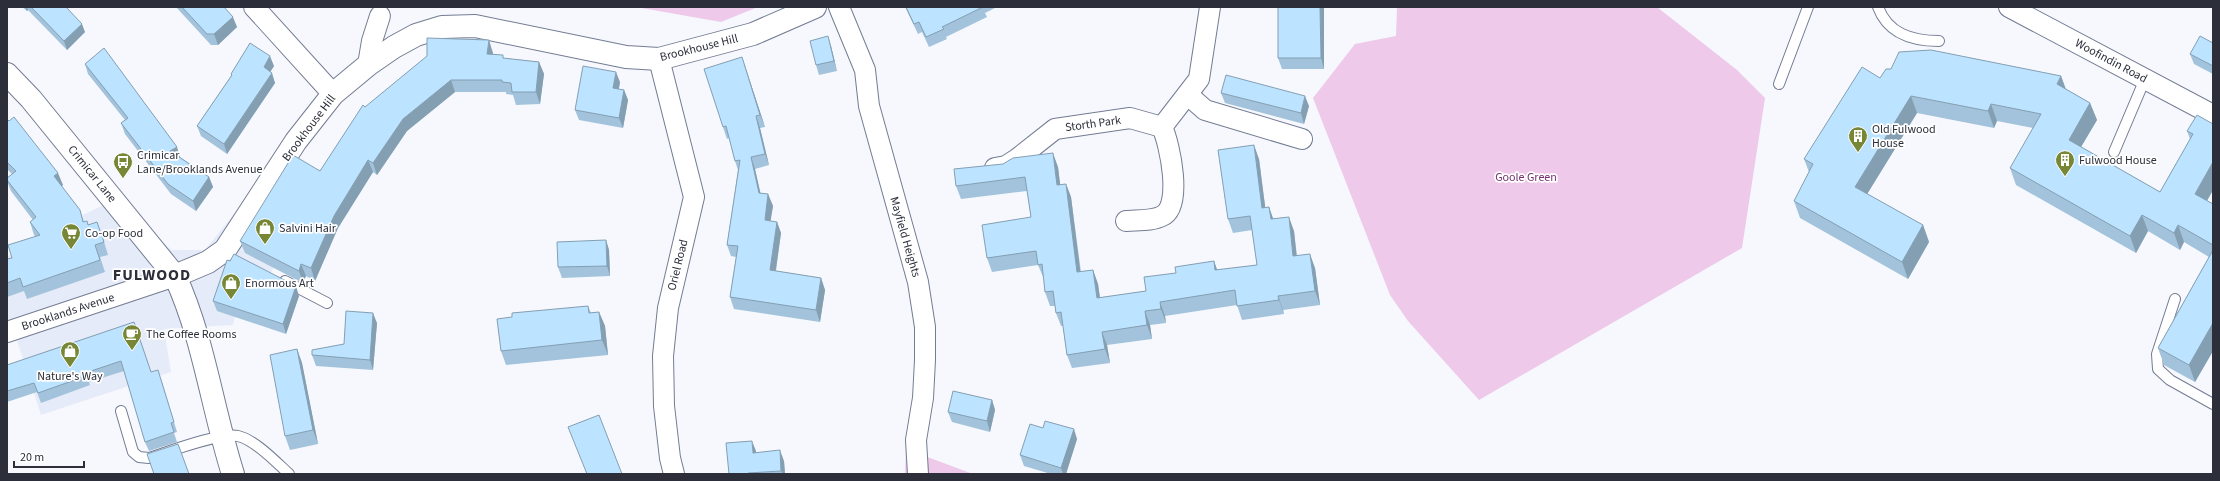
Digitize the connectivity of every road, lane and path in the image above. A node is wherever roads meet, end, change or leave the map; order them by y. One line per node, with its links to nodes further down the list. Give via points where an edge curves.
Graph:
1 (254, 7): 15 (street)
2 (815, 7): 10 (street, Brookhouse Hill, via 753,34)
3 (839, 7): 34 (street, Mayfield Heights, via 865,70 869,106 919,289 925,328 925,360 923,398 916,440)
4 (1210, 7): 16 (street, via 1199,79)
5 (1808, 7): 14 (lane)
6 (1878, 7): 9 (lane, via 1892,29 1918,41)
7 (2009, 7): 13 (street, Woofindin Road)
8 (380, 16): 11 (street)
9 (1938, 41)
10 (660, 59): 11 (street, Brookhouse Hill, via 626,56 468,26 442,27 416,35); 33 (street, Oriel Road, via 694,197 668,308 663,356 664,406)
11 (368, 65): 15 (street, Brookhouse Hill)
12 (7, 74): 24 (street, Crimicar Lane, via 31,99)
13 (2145, 79): 17 (street, Woofindin Road); 20 (lane)
14 (1779, 84)
15 (334, 94): 24 (street, Brookhouse Hill, via 296,141 228,252)
16 (1188, 95): 18 (street); 19 (street, via 1205,110)
17 (2213, 115)
18 (1162, 127): 21 (street, Storth Park, via 1130,118 1055,129 1006,166); 22 (street, via 1167,138 1174,197 1171,209 1162,216)
19 (1302, 139)
20 (2114, 152)
21 (978, 170)
22 (1126, 221)
23 (272, 275): 26 (lane)
24 (175, 276): 27 (street, Brooklands Avenue); 30 (street, via 198,334)
25 (2175, 299): 28 (lane, via 2157,354 2158,369 2170,380)
26 (327, 303)
27 (7, 332)
28 (2213, 404)
29 (121, 411): 30 (lane, via 133,452 139,457 149,458)
30 (222, 436): 31 (street); 32 (lane, via 237,436 247,440)
31 (233, 474)
32 (289, 474)
33 (674, 474)
34 (918, 474)

